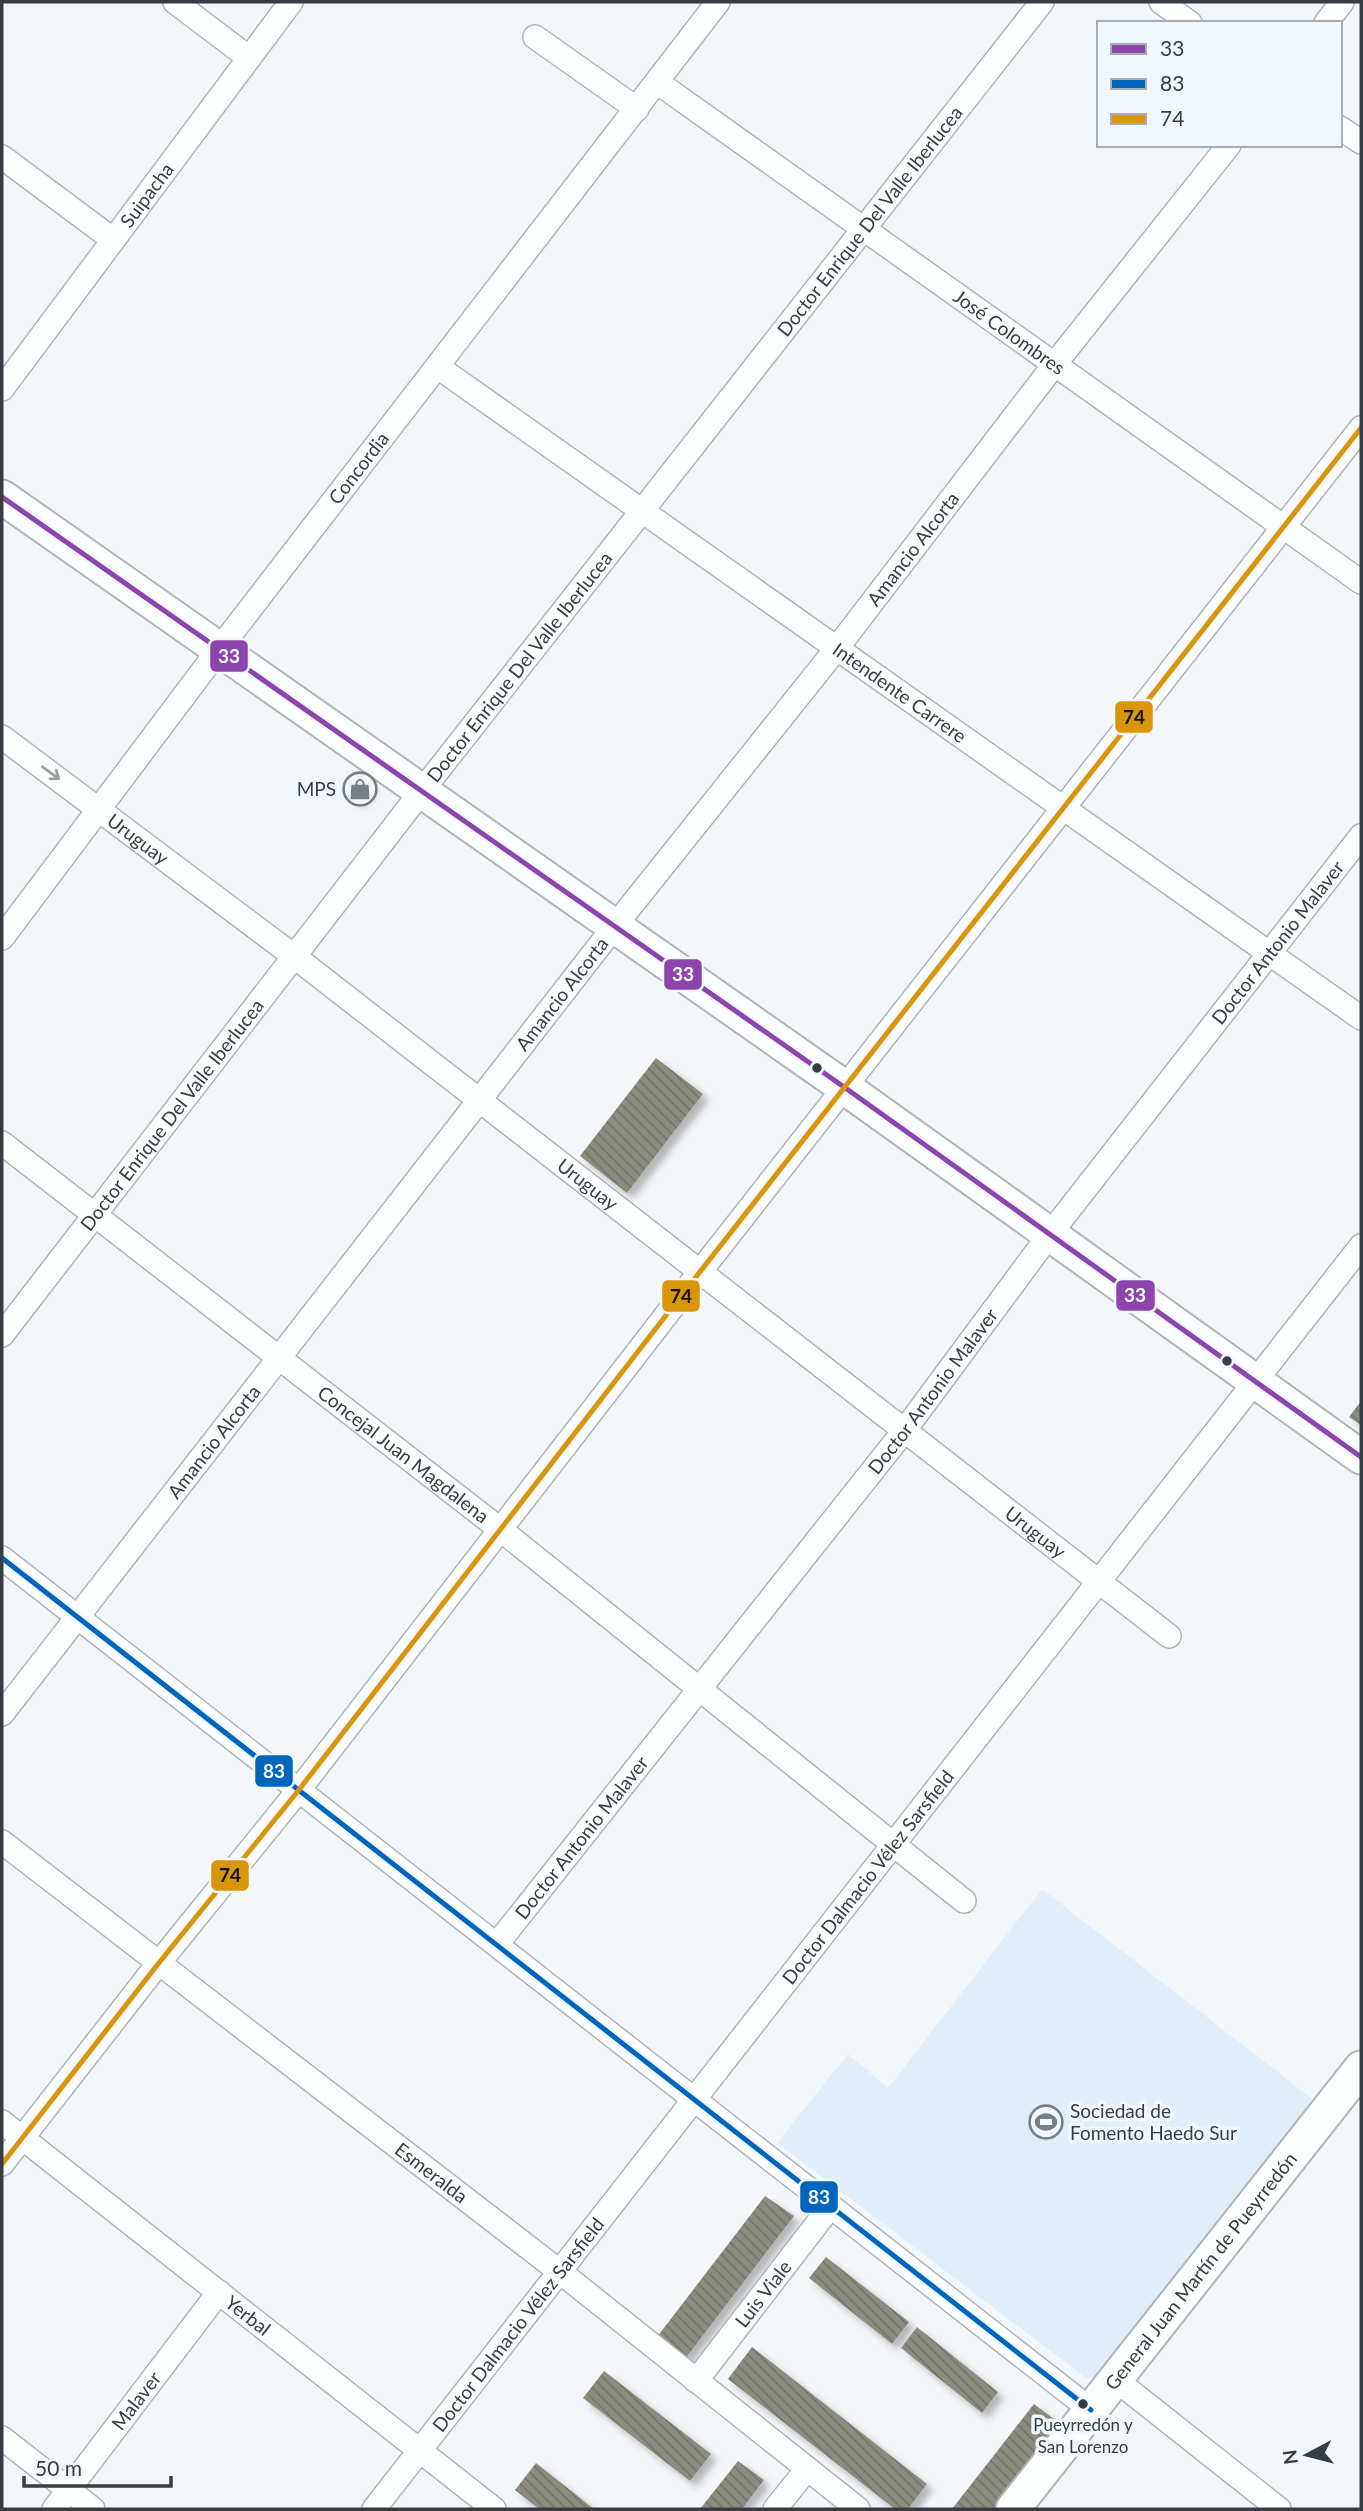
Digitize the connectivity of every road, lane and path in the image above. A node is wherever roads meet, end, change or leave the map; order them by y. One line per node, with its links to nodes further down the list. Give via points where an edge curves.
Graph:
1 (175, 2): 10 (street)
2 (291, 2): 10 (street, Suipacha)
3 (718, 2): 11 (street, Concordia)
4 (1042, 2): 17 (street, Doctor Enrique Del Valle Iberlucea)
5 (1161, 2): 7 (street)
6 (1342, 2): 8 (street)
7 (1187, 21)
8 (1328, 21)
9 (535, 37): 12 (street)
10 (248, 58): 18 (street, Suipacha)
11 (657, 82): 12 (street, Concordia); 17 (street, José Colombres)
12 (637, 109): 20 (street, Concordia)
13 (1342, 129): 14 (street)
14 (1361, 142)
15 (1227, 147): 19 (street, Amancio Alcorta)
16 (2, 157): 18 (street)
17 (864, 231): 19 (street, José Colombres); 24 (street, Doctor Enrique Del Valle Iberlucea)
18 (112, 239): 21 (street, Suipacha)
19 (1054, 365): 25 (street, José Colombres); 28 (street, Amancio Alcorta)
20 (438, 367): 24 (street, Intendente Carrere); 27 (street, Concordia)
21 (2, 389)
22 (1361, 428): 25 (street)
23 (2, 497): 27 (street)
24 (643, 513): 28 (street, Intendente Carrere); 30 (street, Doctor Enrique Del Valle Iberlucea)
25 (1284, 526): 26 (street, José Colombres); 31 (street)
26 (1361, 582)
27 (220, 648): 30 (street); 32 (street, Concordia)
28 (836, 648): 31 (street, Intendente Carrere); 34 (street, Amancio Alcorta)
29 (2, 737): 32 (street, Uruguay, one-way to 32)
30 (421, 792): 34 (street); 37 (street, Doctor Enrique Del Valle Iberlucea)
31 (1062, 808): 36 (street, Intendente Carrere); 39 (street)
32 (100, 809): 35 (street, Concordia); 37 (street, Uruguay)
33 (1361, 836): 36 (street, Doctor Antonio Malaver)
34 (614, 927): 39 (street); 40 (street, Amancio Alcorta)
35 (2, 938)
36 (1269, 953): 38 (street, Intendente Carrere); 43 (street, Doctor Antonio Malaver)
37 (295, 957): 40 (street, Uruguay); 42 (street, Doctor Enrique Del Valle Iberlucea)
38 (1361, 1018)
39 (844, 1087): 43 (street); 45 (street)
40 (481, 1101): 45 (street, Uruguay); 47 (street, Amancio Alcorta)
41 (2, 1143): 42 (street, Concejal Juan Magdalena)
42 (95, 1216): 46 (street, Doctor Enrique Del Valle Iberlucea); 47 (street, Concejal Juan Magdalena)
43 (1051, 1234): 48 (street); 49 (street, Doctor Antonio Malaver)
44 (1361, 1246): 48 (street, Doctor Dalmacio Vélez Sarsfield)
45 (700, 1271): 49 (street, Uruguay); 51 (street)
46 (2, 1335)
47 (278, 1358): 51 (street, Concejal Juan Magdalena); 54 (street, Amancio Alcorta)
48 (1256, 1382): 50 (street); 53 (street, Doctor Dalmacio Vélez Sarsfield)
49 (904, 1431): 53 (street, Uruguay); 56 (street, Doctor Antonio Malaver)
50 (1361, 1457)
51 (501, 1530): 56 (street, Concejal Juan Magdalena); 58 (street)
52 (2, 1558): 54 (street)
53 (1100, 1583): 55 (street, Uruguay); 60 (street, Doctor Dalmacio Vélez Sarsfield)
54 (77, 1619): 57 (street, Amancio Alcorta); 58 (street)
55 (1169, 1636)
56 (699, 1688): 60 (street, Concejal Juan Magdalena); 62 (street, Doctor Antonio Malaver)
57 (2, 1714)
58 (298, 1791): 62 (street); 63 (street)
59 (2, 1842): 63 (street, Esmeralda)
60 (894, 1844): 61 (street, Concejal Juan Magdalena); 65 (street, Doctor Dalmacio Vélez Sarsfield)
61 (964, 1901)
62 (497, 1944): 65 (street)
63 (158, 1964): 67 (street); 70 (street, Esmeralda)
64 (1361, 2068): 72 (street, General Juan Martín de Pueyrredón)
65 (692, 2100): 69 (street); 70 (street, Doctor Dalmacio Vélez Sarsfield)
66 (2, 2122): 67 (street, Yerbal)
67 (23, 2138): 68 (street); 71 (street, Yerbal)
68 (2, 2164)
69 (830, 2207): 73 (street, Luis Viale); 74 (street)
70 (559, 2271): 73 (street, Esmeralda); 76 (street, Doctor Dalmacio Vélez Sarsfield)
71 (219, 2292): 76 (street, Yerbal); 78 (street, Malaver)
72 (1116, 2380): 74 (street, General Juan Martín de Pueyrredón); 86 (street)
73 (696, 2381): 77 (street, Esmeralda)
74 (1091, 2410): 85 (street, General Juan Martín de Pueyrredón)
75 (2, 2438): 78 (street)
76 (421, 2452): 81 (street, Doctor Dalmacio Vélez Sarsfield); 82 (street, Yerbal)
77 (807, 2469): 83 (street); 84 (street, Esmeralda)
78 (69, 2490): 79 (street, Malaver); 80 (street)
79 (54, 2509)
80 (93, 2509)
81 (374, 2509)
82 (494, 2509)
83 (775, 2509)
84 (858, 2509)
85 (1013, 2509)
86 (1279, 2509)

